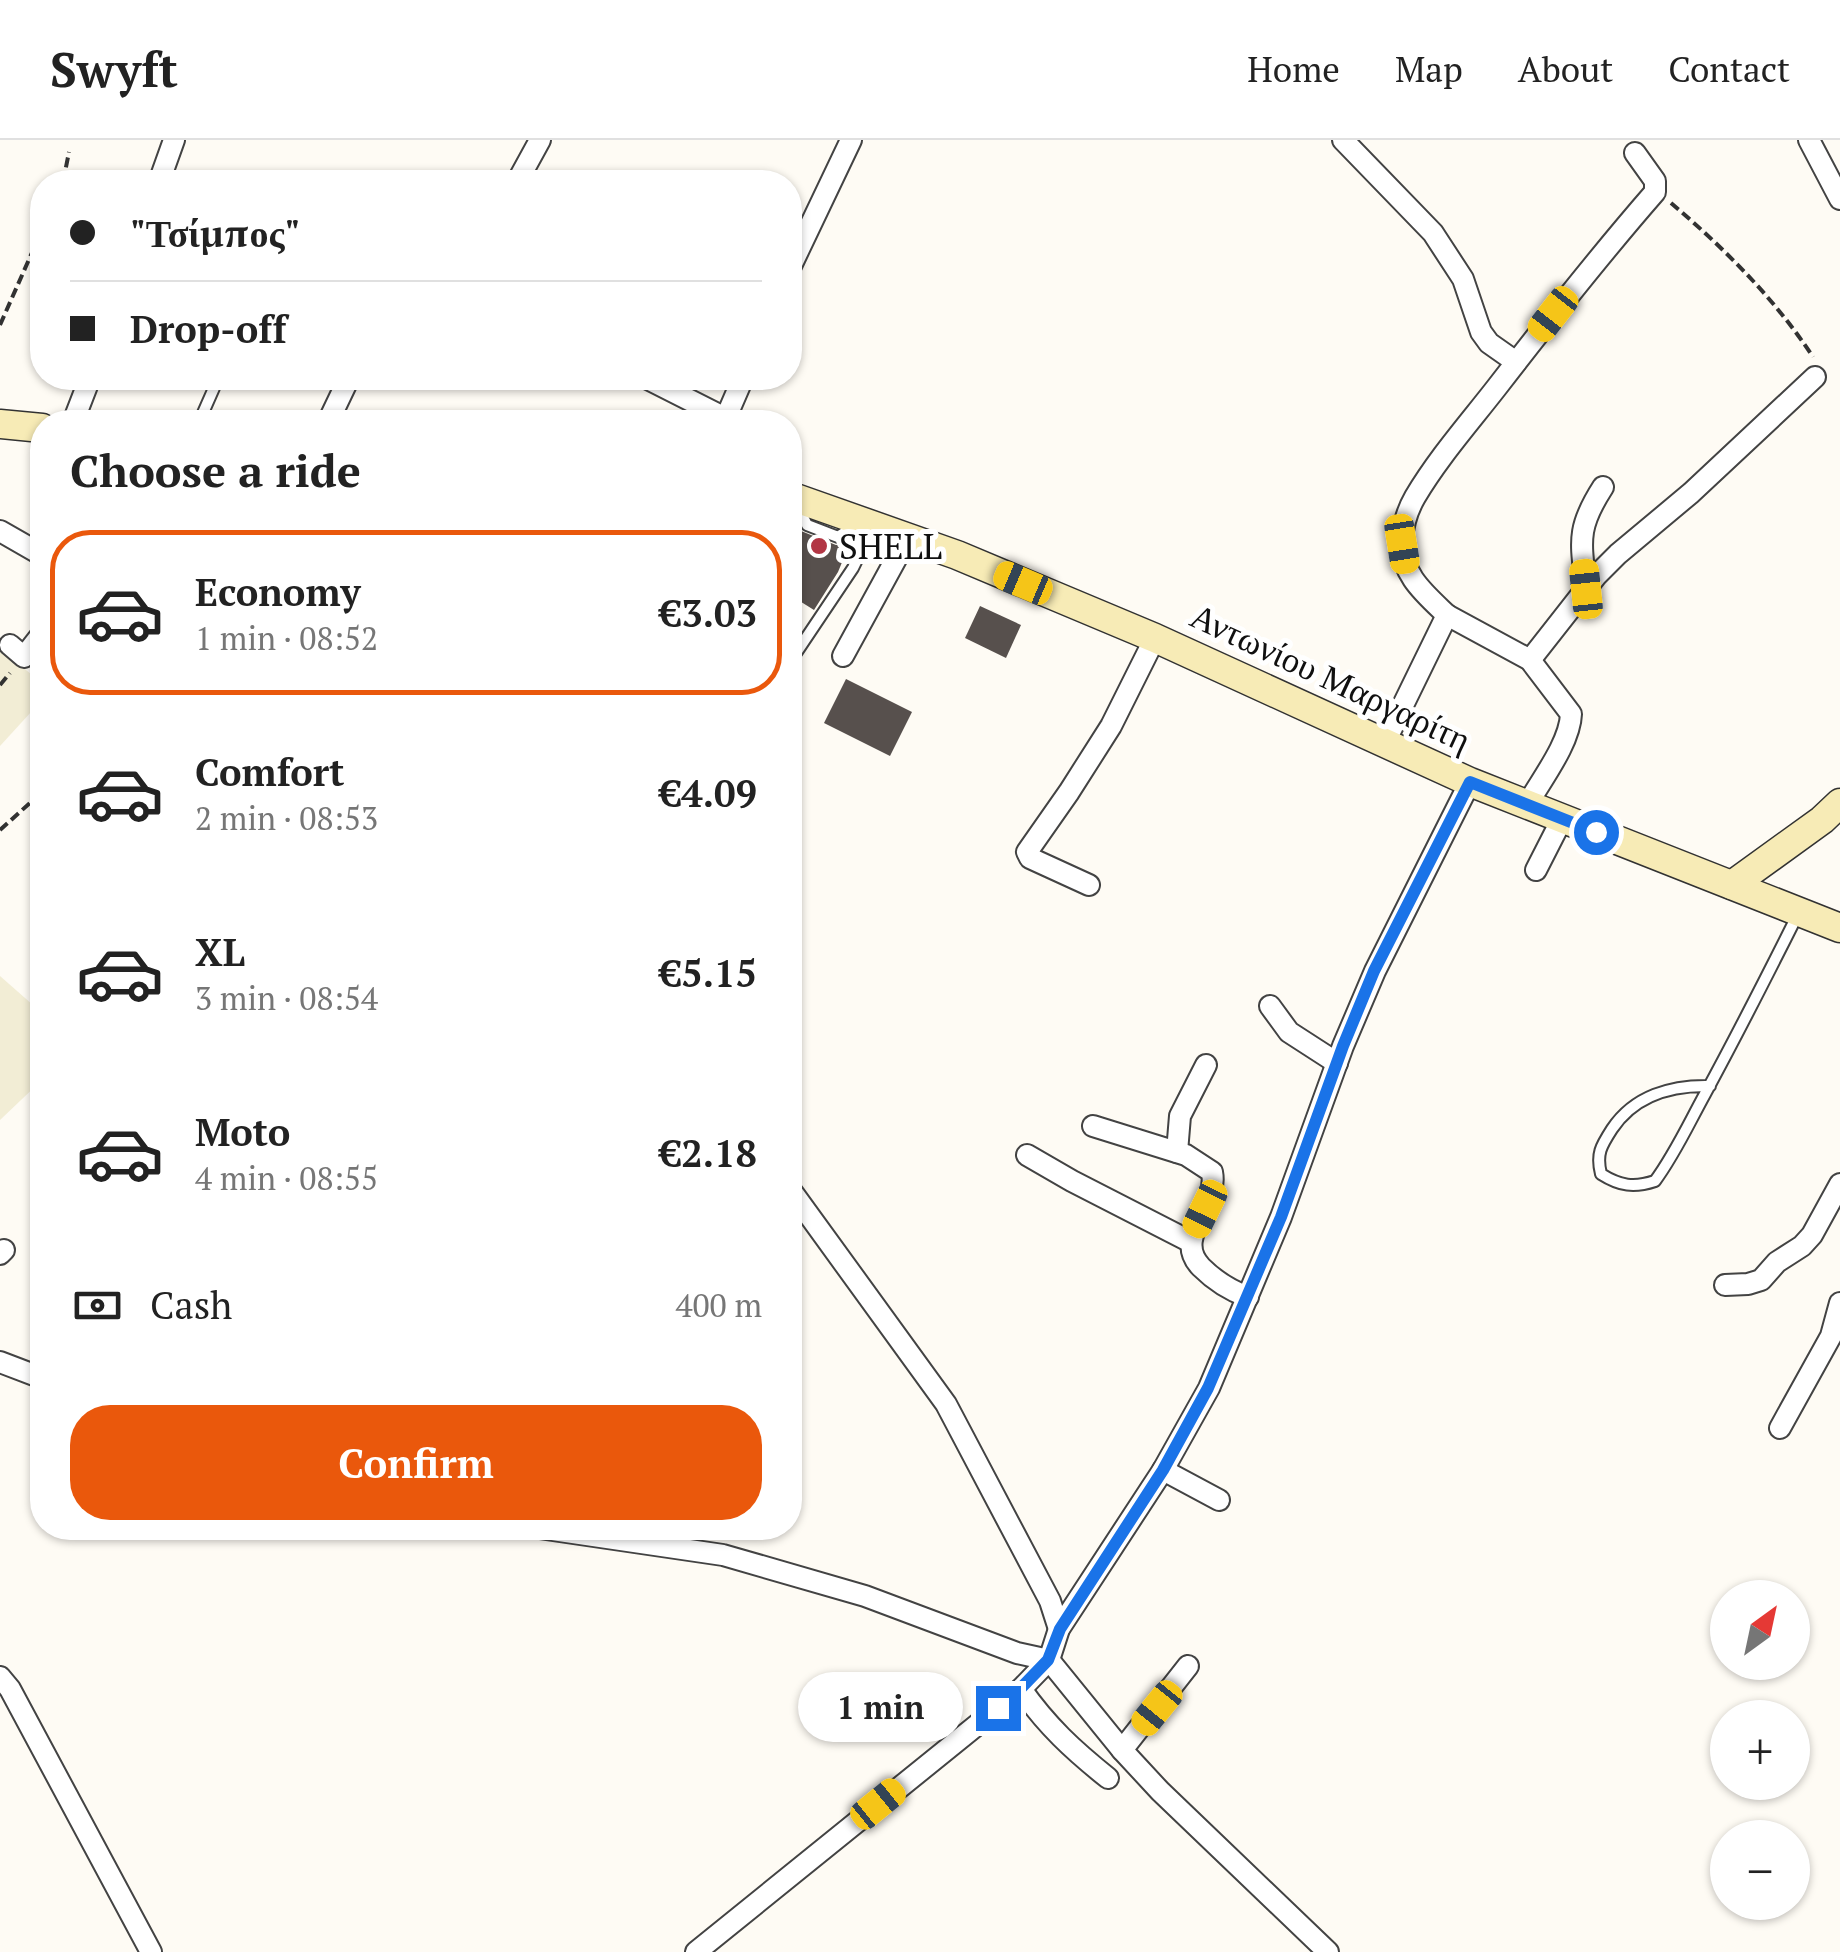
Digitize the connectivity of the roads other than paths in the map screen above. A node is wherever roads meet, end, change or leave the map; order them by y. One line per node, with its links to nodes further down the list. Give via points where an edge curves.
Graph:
1 (174, 140): 7 (street)
2 (540, 140): 8 (street)
3 (852, 140): 10 (street)
4 (1343, 140): 11 (street, via 1433,233 1463,279 1488,344)
5 (1809, 140): 9 (street)
6 (1634, 153): 11 (street, via 1656,181 1655,192)
7 (163, 170)
8 (524, 170)
9 (1840, 199)
10 (802, 243)
11 (1516, 362): 24 (street, via 1404,518 1405,566)
12 (1815, 377): 23 (street)
13 (668, 390): 14 (street)
14 (705, 410)
15 (0, 424): 16 (street)
16 (30, 427)
17 (1603, 487): 23 (street, via 1582,526)
18 (802, 504): 19 (street, Αντωνίου Μαργαρίτη)
19 (862, 527): 21 (street, Αντωνίου Μαργαρίτη); 26 (lane, via 853,568)
20 (0, 531): 22 (street)
21 (908, 537): 25 (street, Αντωνίου Μαργαρίτη); 29 (street)
22 (30, 548)
23 (1586, 589): 30 (street)
24 (1447, 615): 30 (street); 31 (street)
25 (1155, 638): 31 (street, Αντωνίου Μαργαρίτη); 37 (street, via 1111,726 1027,852)
26 (802, 644)
27 (10, 645): 28 (street, via 24,657)
28 (30, 649)
29 (843, 656)
30 (1530, 660): 34 (street, via 1570,723)
31 (1385, 742): 32 (street, Αντωνίου Μαργαρίτη)
32 (1470, 782): 34 (street, Αντωνίου Μαργαρίτη); 42 (street, via 1374,971)
33 (1840, 802): 38 (street)
34 (1527, 805): 35 (street, Αντωνίου Μαργαρίτη)
35 (1562, 818): 36 (street); 38 (street, Αντωνίου Μαργαρίτη)
36 (1536, 870)
37 (1088, 885)
38 (1732, 886): 39 (street, Αντωνίου Μαργαρίτη)
39 (1800, 911): 40 (street, Αντωνίου Μαργαρίτη); 44 (lane)
40 (1840, 928)
41 (1270, 1006): 42 (street, via 1289,1032)
42 (1337, 1063): 52 (street)
43 (1206, 1065): 46 (street, via 1180,1116)
44 (1710, 1086): 44 (lane, via 1688,1085 1638,1102 1604,1141 1597,1159 1601,1174 1629,1186 1655,1180)
45 (1092, 1126): 46 (street)
46 (1177, 1152): 50 (street, via 1212,1172 1214,1182)
47 (1027, 1155): 50 (street)
48 (1840, 1184): 51 (street, via 1802,1246 1760,1280)
49 (802, 1206): 60 (street, via 946,1404)
50 (1191, 1242): 52 (street, via 1192,1258 1229,1290)
51 (1725, 1285)
52 (1248, 1297): 57 (street)
53 (1840, 1302): 56 (street, via 1831,1336)
54 (0, 1362): 55 (street)
55 (30, 1373)
56 (1780, 1428)
57 (1163, 1470): 58 (street); 60 (street)
58 (1219, 1500)
59 (621, 1540): 61 (street, via 723,1555)
60 (1060, 1629): 61 (street)
61 (1048, 1660): 64 (street); 65 (street)
62 (1188, 1666): 65 (street)
63 (0, 1677): 67 (street)
64 (1020, 1689): 66 (street, via 1068,1746); 68 (street)
65 (1122, 1750): 69 (street)
66 (1108, 1778)
67 (150, 1952)
68 (696, 1952)
69 (1328, 1952)

